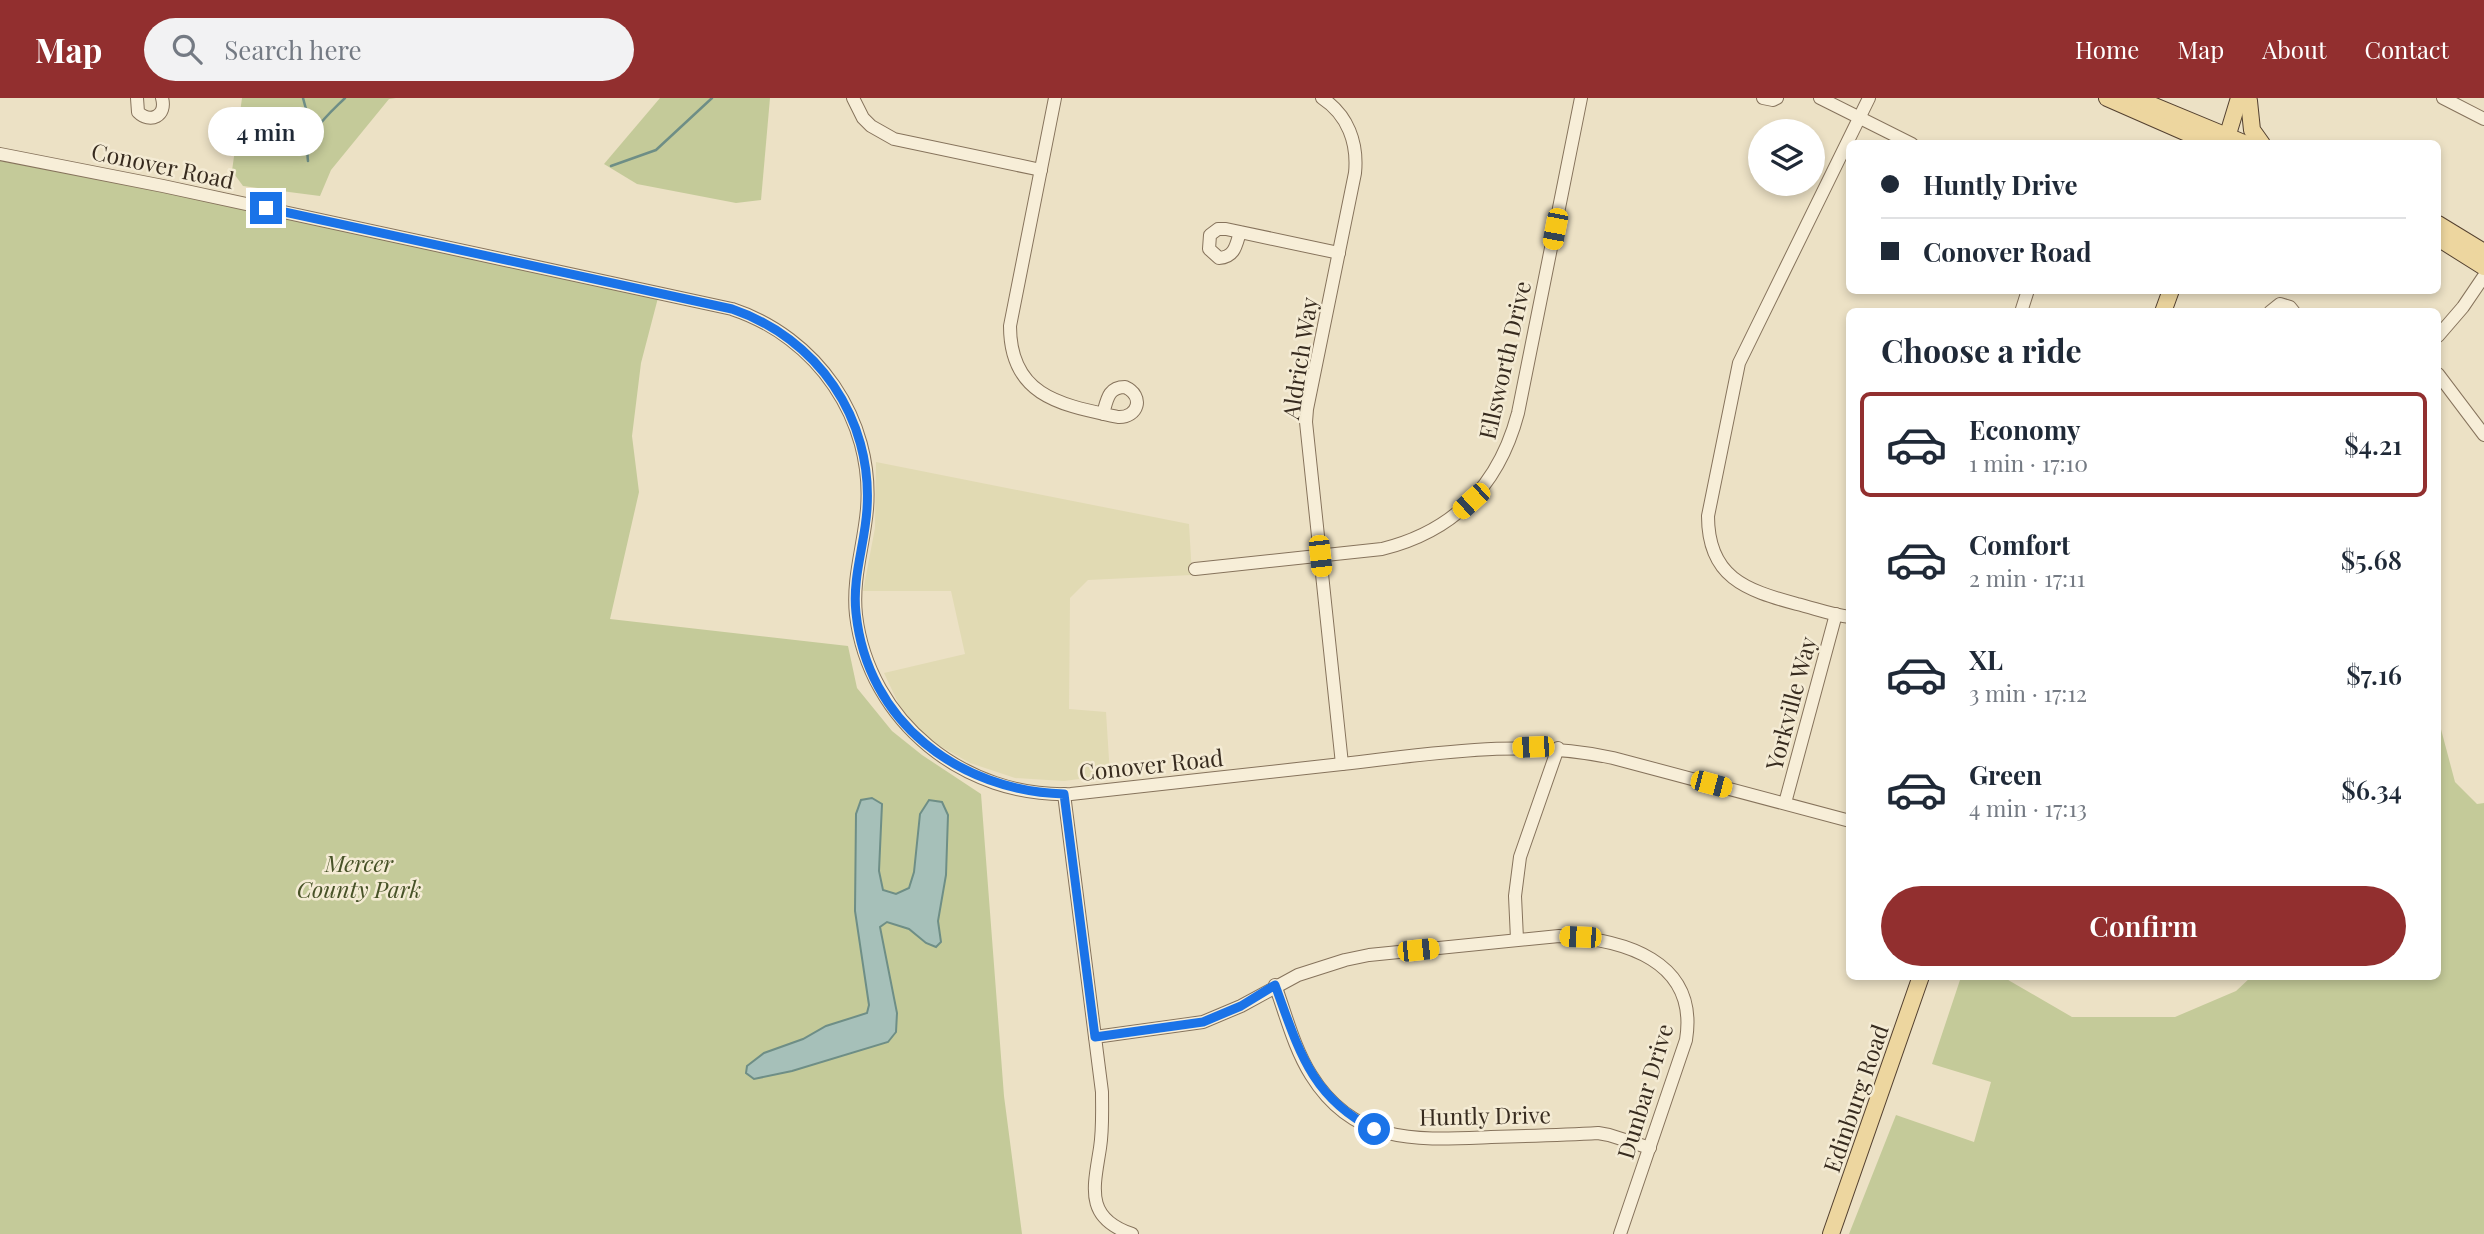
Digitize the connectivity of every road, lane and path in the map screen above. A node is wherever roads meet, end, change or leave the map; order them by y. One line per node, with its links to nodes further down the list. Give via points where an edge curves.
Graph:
1 (137, 98): 2 (street, via 138,112 149,119 162,112)
2 (162, 98)
3 (853, 98): 25 (street, via 871,126 894,139)
4 (1055, 98): 25 (street)
5 (1322, 98): 30 (street, Aldrich Way, via 1351,132 1356,159)
6 (1581, 98): 39 (street, Ellsworth Drive, via 1518,412 1495,471 1463,508 1419,537 1382,549)
7 (1763, 98): 8 (street)
8 (1777, 98)
9 (1820, 98): 15 (street)
10 (1869, 98): 15 (street)
11 (2107, 98): 19 (main road)
12 (2135, 98): 20 (main road)
13 (2443, 98): 16 (street)
14 (2246, 99): 21 (main road, via 2237,124); 22 (main road, via 2252,130)
15 (1859, 118): 17 (street); 18 (street)
16 (2484, 119)
17 (1848, 140)
18 (1904, 140)
19 (2219, 140)
20 (2220, 140)
21 (2223, 140)
22 (2259, 140)
23 (1846, 145): 41 (street, via 1739,363 1708,516 1715,555 1742,586)
24 (0, 153): 45 (street, Conover Road, via 732,309 770,324 798,344 823,372 848,410 859,439 866,468 867,509 856,572 856,613 865,656 884,696 911,732 960,768 996,784)
25 (1041, 170): 37 (street, via 1010,326 1013,353 1024,377 1044,396)
26 (2441, 226): 29 (main road)
27 (1240, 232): 30 (street)
28 (2441, 240): 31 (main road)
29 (2484, 252)
30 (1339, 253): 39 (street, Aldrich Way, via 1306,422)
31 (2484, 267)
32 (2484, 276): 35 (street)
33 (2275, 308): 34 (street, via 2280,304)
34 (2291, 308)
35 (2441, 333)
36 (2441, 378): 38 (street)
37 (1103, 414)
38 (2484, 435)
39 (1320, 556): 40 (street, Ellsworth Drive); 44 (street, Aldrich Way)
40 (1195, 569)
41 (1836, 614): 42 (street); 46 (street, Yorkville Way)
42 (1846, 616)
43 (1559, 748): 44 (street, Conover Road, via 1508,748); 46 (street, Conover Road); 48 (street, via 1520,857 1515,896)
44 (1342, 764): 45 (street, Conover Road)
45 (1064, 794): 51 (street)
46 (1785, 803): 47 (street, Conover Road)
47 (1846, 820)
48 (1517, 939): 50 (street, Dunbar Drive, via 1345,960); 52 (street, Dunbar Drive, via 1559,936 1604,941 1655,961 1675,979 1686,1002 1688,1028)
49 (1921, 980): 55 (main road, Edinburg Road)
50 (1275, 985): 51 (street, Dunbar Drive, via 1203,1022); 52 (street, Huntly Drive, via 1311,1075 1345,1112 1374,1129 1425,1140 1598,1133)
51 (1095, 1037): 53 (street, via 1102,1119 1093,1193 1108,1221)
52 (1650, 1149): 54 (street, Dunbar Drive)
53 (1132, 1234)
54 (1620, 1234)
55 (1830, 1234)

